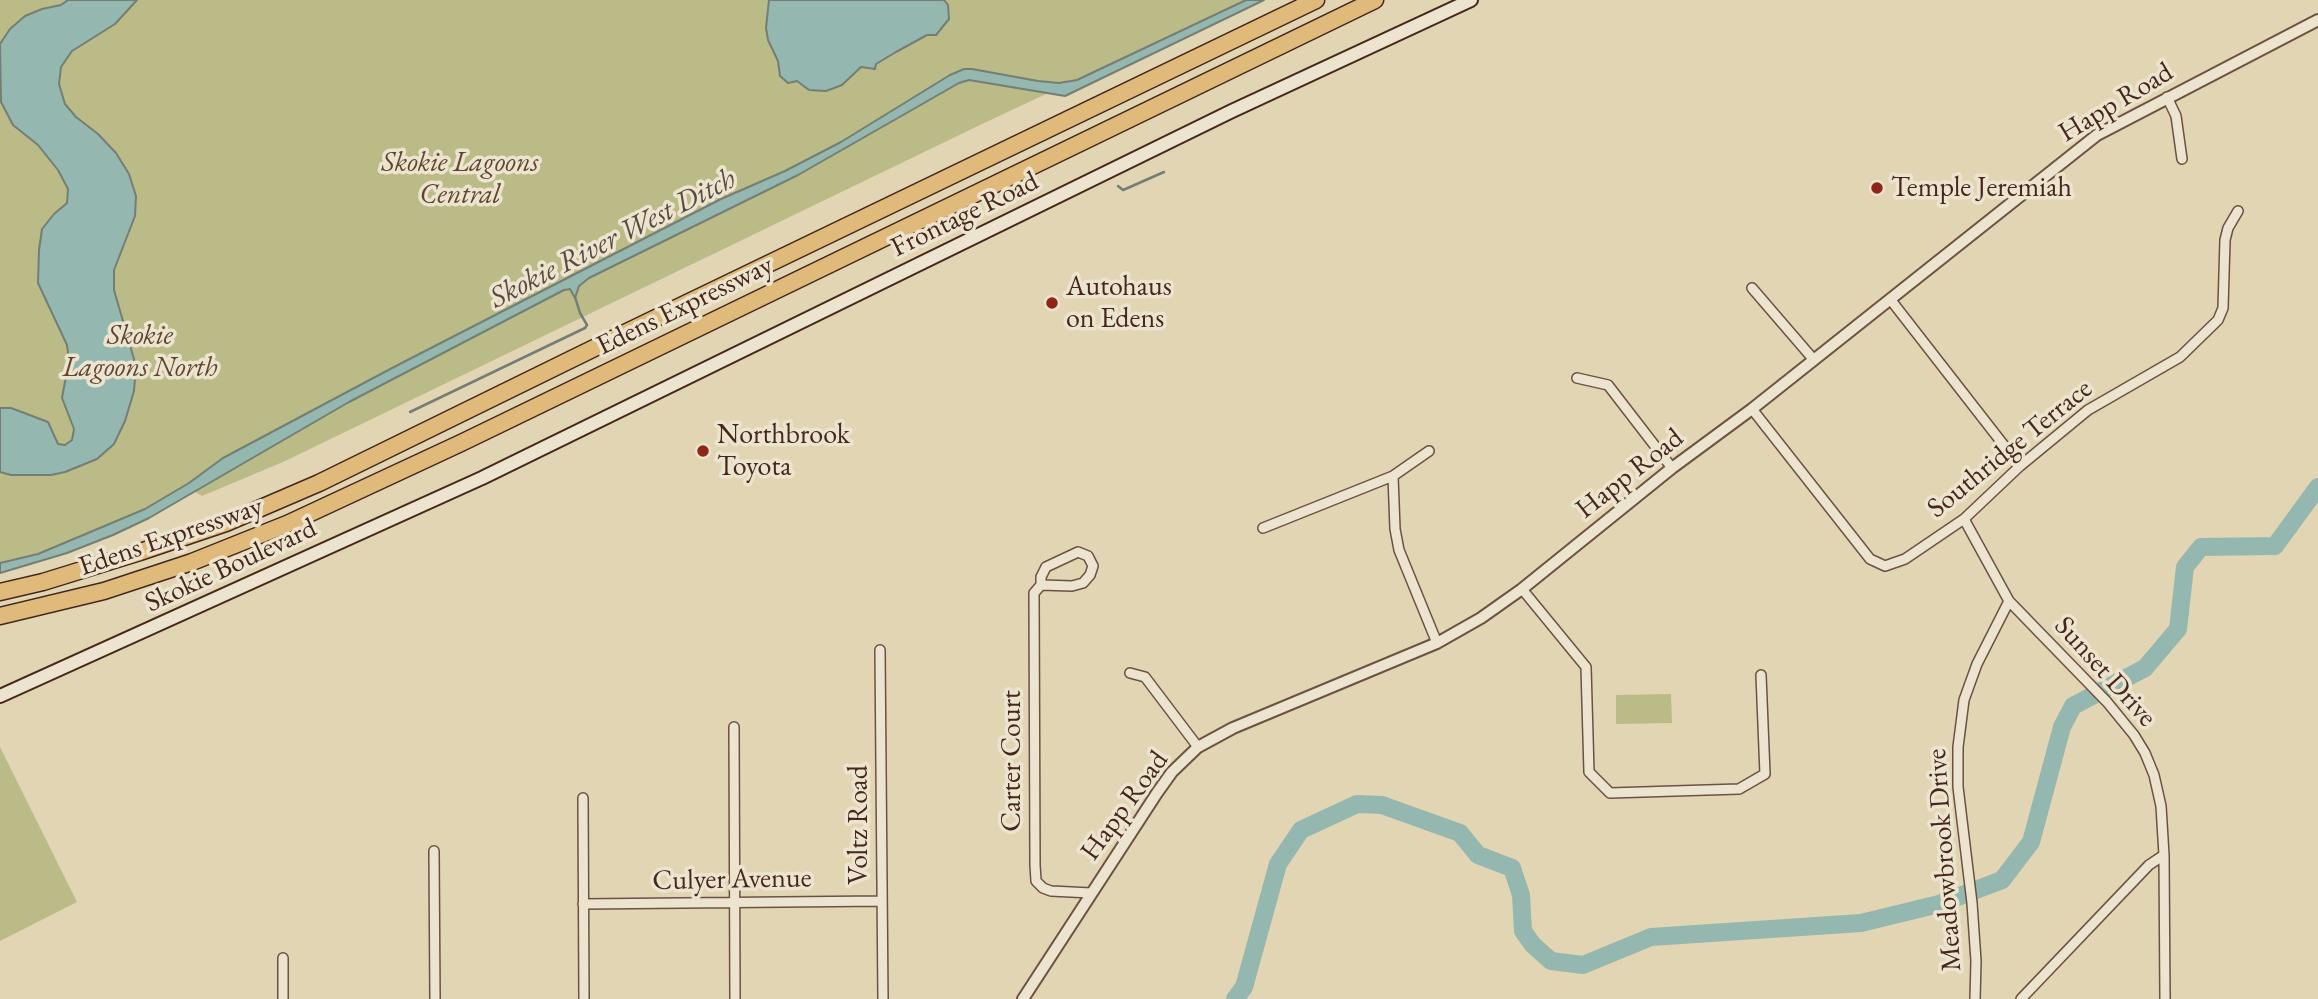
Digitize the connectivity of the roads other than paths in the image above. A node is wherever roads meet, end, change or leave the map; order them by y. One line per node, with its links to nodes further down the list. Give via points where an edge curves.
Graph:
1 (1315, 0): 22 (highway, Edens Expressway, via 319,483 226,523)
2 (1375, 0): 24 (highway, Edens Expressway, via 287,524 117,587)
3 (1471, 0): 17 (main road, Frontage Road, via 1232,111)
4 (2318, 20): 5 (street, Happ Road)
5 (2167, 97): 6 (street, via 2176,116); 9 (street, Happ Road, via 2097,135)
6 (2182, 159)
7 (2238, 211): 14 (street, Southridge Terrace, via 2225,240 2223,308 2218,320 2180,358 2088,410)
8 (1752, 288): 10 (street)
9 (1890, 299): 10 (street, Happ Road); 14 (street)
10 (1814, 360): 12 (street, Happ Road)
11 (1577, 378): 15 (street, via 1608,385)
12 (1752, 410): 15 (street, Happ Road); 18 (street, Southridge Terrace, via 1870,559 1885,566 1905,559)
13 (1429, 451): 16 (street)
14 (2020, 466): 18 (street, Southridge Terrace)
15 (1672, 468): 21 (street, Happ Road)
16 (1393, 476): 19 (street); 25 (street, via 1399,550)
17 (481, 478): 29 (main road, Skokie Boulevard)
18 (1964, 519): 23 (street, Sunset Drive)
19 (1263, 528)
20 (1041, 585): 20 (street, Carter Court, via 1046,568 1078,552 1088,556 1093,566 1083,583); 35 (street, Carter Court, via 1034,593 1036,881 1051,891)
21 (1522, 589): 25 (street, Happ Road); 28 (street, via 1586,667 1589,772 1610,793 1739,789 1765,774)
22 (0, 592)
23 (2009, 601): 34 (street, Sunset Drive, via 2134,735 2154,775); 46 (street, Meadowbrook Drive, via 1964,700 1958,747 1976,961)
24 (0, 616)
25 (1437, 643): 31 (street, Happ Road)
26 (880, 650): 36 (street, Voltz Road)
27 (1130, 673): 31 (street, via 1145,677)
28 (1761, 675)
29 (0, 696)
30 (734, 727): 37 (street)
31 (1198, 747): 35 (street, Happ Road, via 1172,772)
32 (583, 798): 38 (street)
33 (433, 851): 41 (street)
34 (2164, 855): 47 (street, via 2149,865); 48 (street, Sunset Drive)
35 (1091, 893): 45 (street, Happ Road)
36 (882, 901): 37 (street, Culyer Avenue); 44 (street, Voltz Road)
37 (735, 902): 38 (street, Culyer Avenue); 43 (street)
38 (583, 904): 42 (street)
39 (283, 958): 40 (street)
40 (284, 999)
41 (435, 999)
42 (584, 999)
43 (735, 999)
44 (883, 999)
45 (1023, 999)
46 (1975, 999)
47 (2021, 999)
48 (2165, 999)

